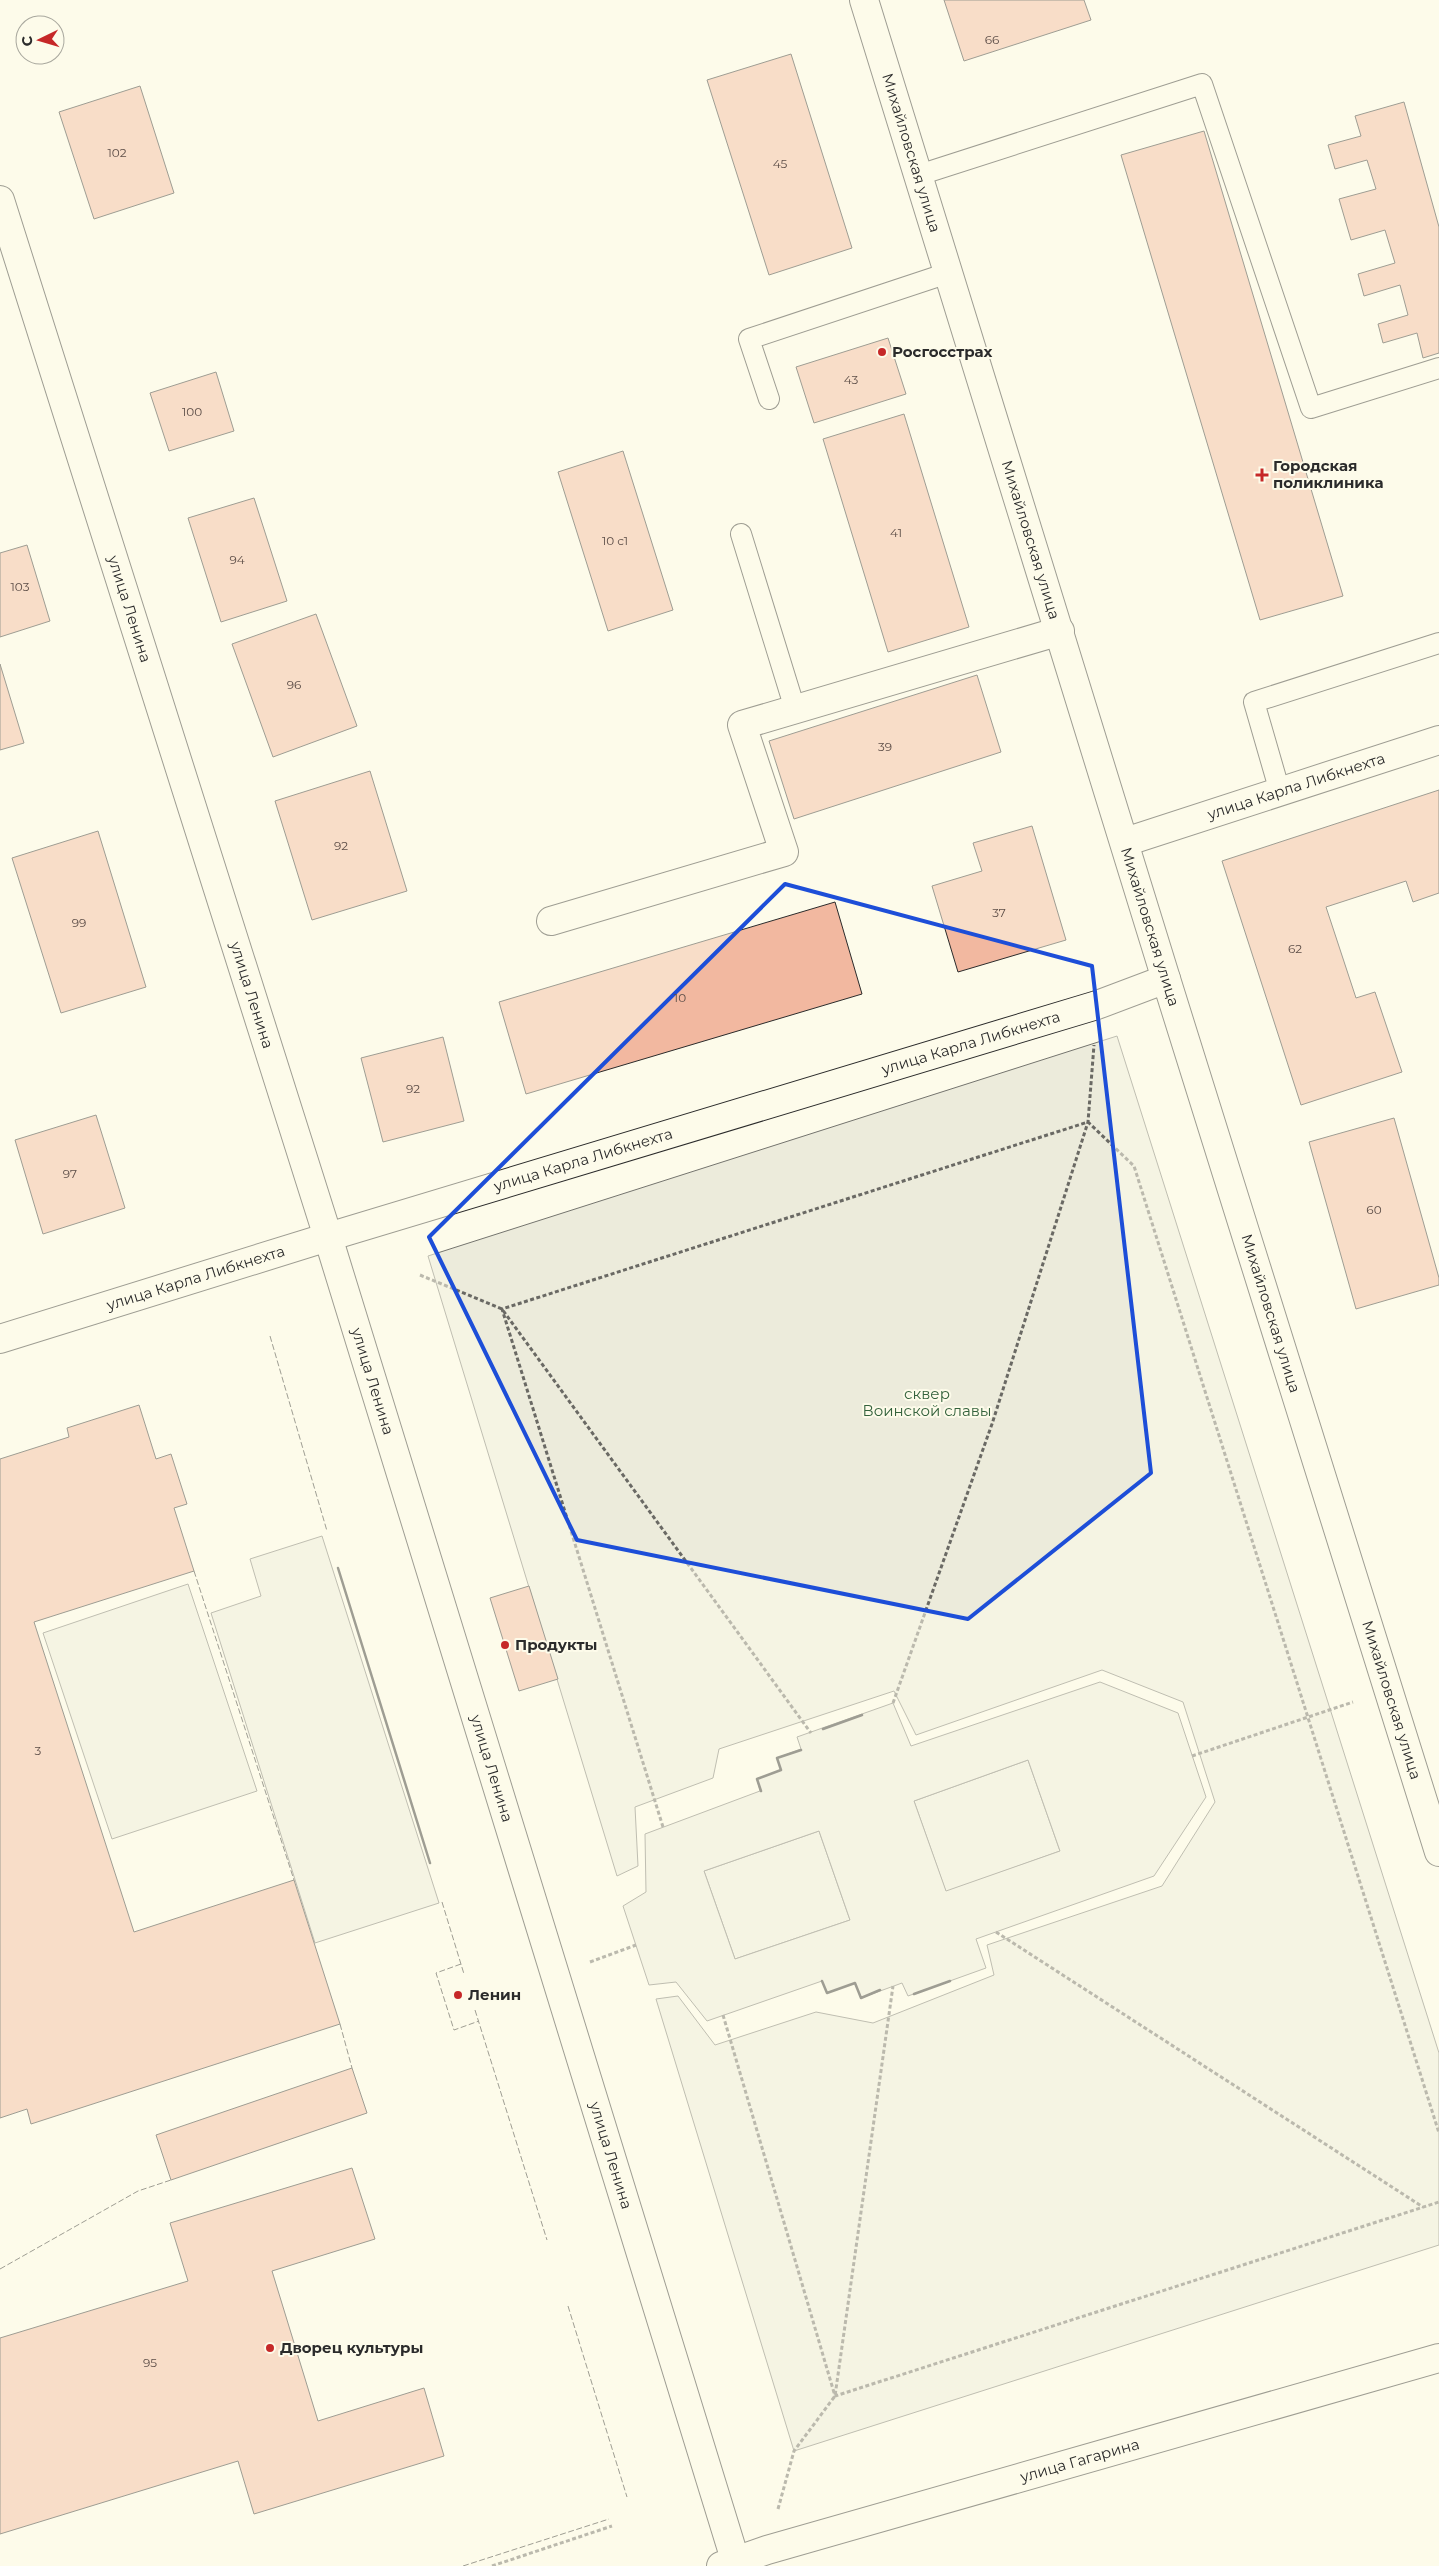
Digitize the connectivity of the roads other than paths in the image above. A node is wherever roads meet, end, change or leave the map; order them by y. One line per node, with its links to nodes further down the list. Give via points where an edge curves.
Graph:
1 (864, 0): 2 (street, Михайловская улица)
2 (918, 175): 4 (street, Михайловская улица); 5 (lane, via 1202,84 1311,408)
3 (0, 200): 16 (street, улица Ленина)
4 (948, 273): 6 (lane, via 749,339); 8 (street, Михайловская улица)
5 (1439, 368)
6 (769, 399)
7 (741, 534): 10 (lane)
8 (1060, 631): 10 (street); 13 (street, Михайловская улица)
9 (1439, 643): 12 (lane, via 1254,702)
10 (795, 709): 14 (street, via 742,725 784,852)
11 (1439, 740): 12 (street, улица Карла Либкнехта)
12 (1280, 792): 13 (street, улица Карла Либкнехта)
13 (1125, 842): 15 (street, Михайловская улица)
14 (551, 921)
15 (1166, 979): 16 (street, улица Карла Либкнехта, via 1097,1004); 18 (street, Михайловская улица)
16 (328, 1237): 17 (street, улица Карла Либкнехта); 20 (street, улица Ленина, via 556,1975)
17 (0, 1340)
18 (1439, 1852)
19 (1439, 2358): 20 (street, улица Гагарина, via 767,2550)
20 (731, 2564)

